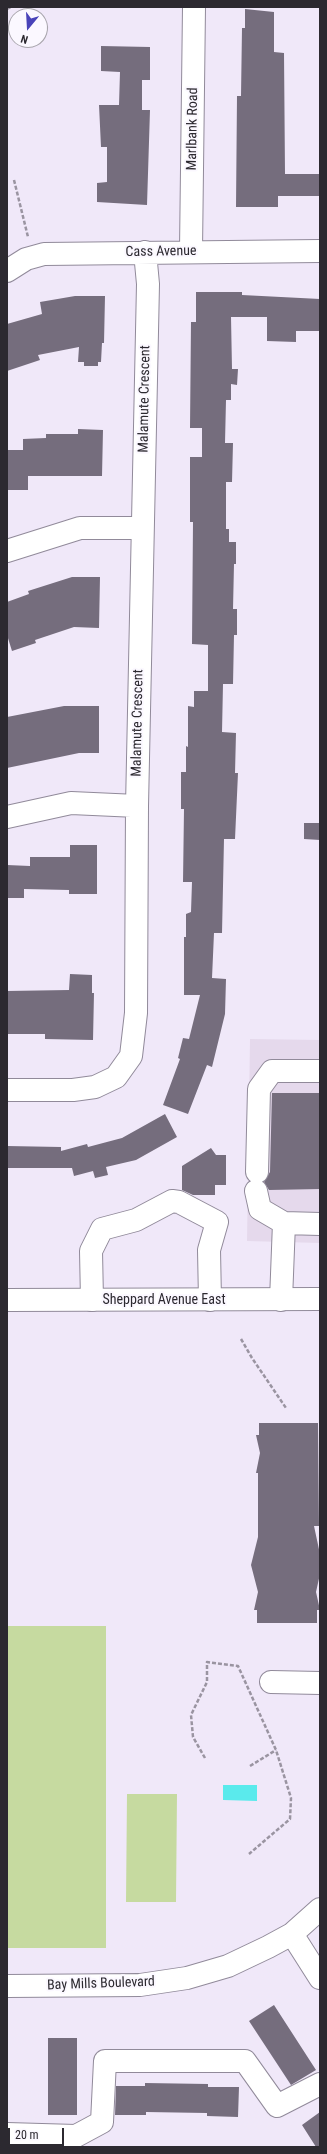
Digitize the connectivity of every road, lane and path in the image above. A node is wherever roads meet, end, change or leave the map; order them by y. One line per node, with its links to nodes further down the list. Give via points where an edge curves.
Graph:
1 (11, 7): 3 (path)
2 (194, 7): 5 (street, Marlbank Road)
3 (7, 9)
4 (14, 180): 8 (path)
5 (191, 250): 6 (street, Cass Avenue); 7 (street, Cass Avenue)
6 (320, 251)
7 (145, 252): 8 (street, Cass Avenue, via 44,254); 10 (street, Malamute Crescent, via 148,292)
8 (33, 257): 9 (street, Cass Avenue)
9 (7, 271)
10 (142, 528): 11 (street, via 80,528); 12 (street, Malamute Crescent)
11 (7, 551)
12 (137, 806): 13 (street, via 71,803); 15 (street, Malamute Crescent, via 136,1013 131,1056 116,1077 95,1087 72,1090)
13 (7, 817)
14 (320, 1071): 16 (street, via 272,1071 260,1089 257,1182 260,1209)
15 (7, 1090)
16 (284, 1223): 17 (street); 22 (street)
17 (320, 1224)
18 (320, 1299): 22 (street, Sheppard Avenue East)
19 (7, 1300): 20 (street, Sheppard Avenue East)
20 (92, 1300): 21 (street, Sheppard Avenue East); 21 (street, via 91,1251 102,1230 136,1220 172,1201 179,1202 217,1222 209,1250)
21 (210, 1300): 22 (street, Sheppard Avenue East)
22 (281, 1300)
23 (241, 1339): 24 (path)
24 (286, 1408)
25 (271, 1682): 26 (street)
26 (320, 1683)
27 (276, 1750): 28 (path, via 238,1666 207,1662 207,1682 191,1715 192,1737); 29 (path); 30 (path, via 291,1798 290,1820)
28 (204, 1758)
29 (250, 1766)
30 (249, 1854)
31 (320, 1909): 32 (street, Bay Mills Boulevard)
32 (292, 1934): 33 (street); 34 (street, Bay Mills Boulevard, via 228,1966 186,1978 140,1985)
33 (320, 1978)
34 (7, 1986)
35 (320, 2084): 36 (street, via 277,2106 245,2061 105,2061 102,2122 76,2136)
36 (7, 2134)

